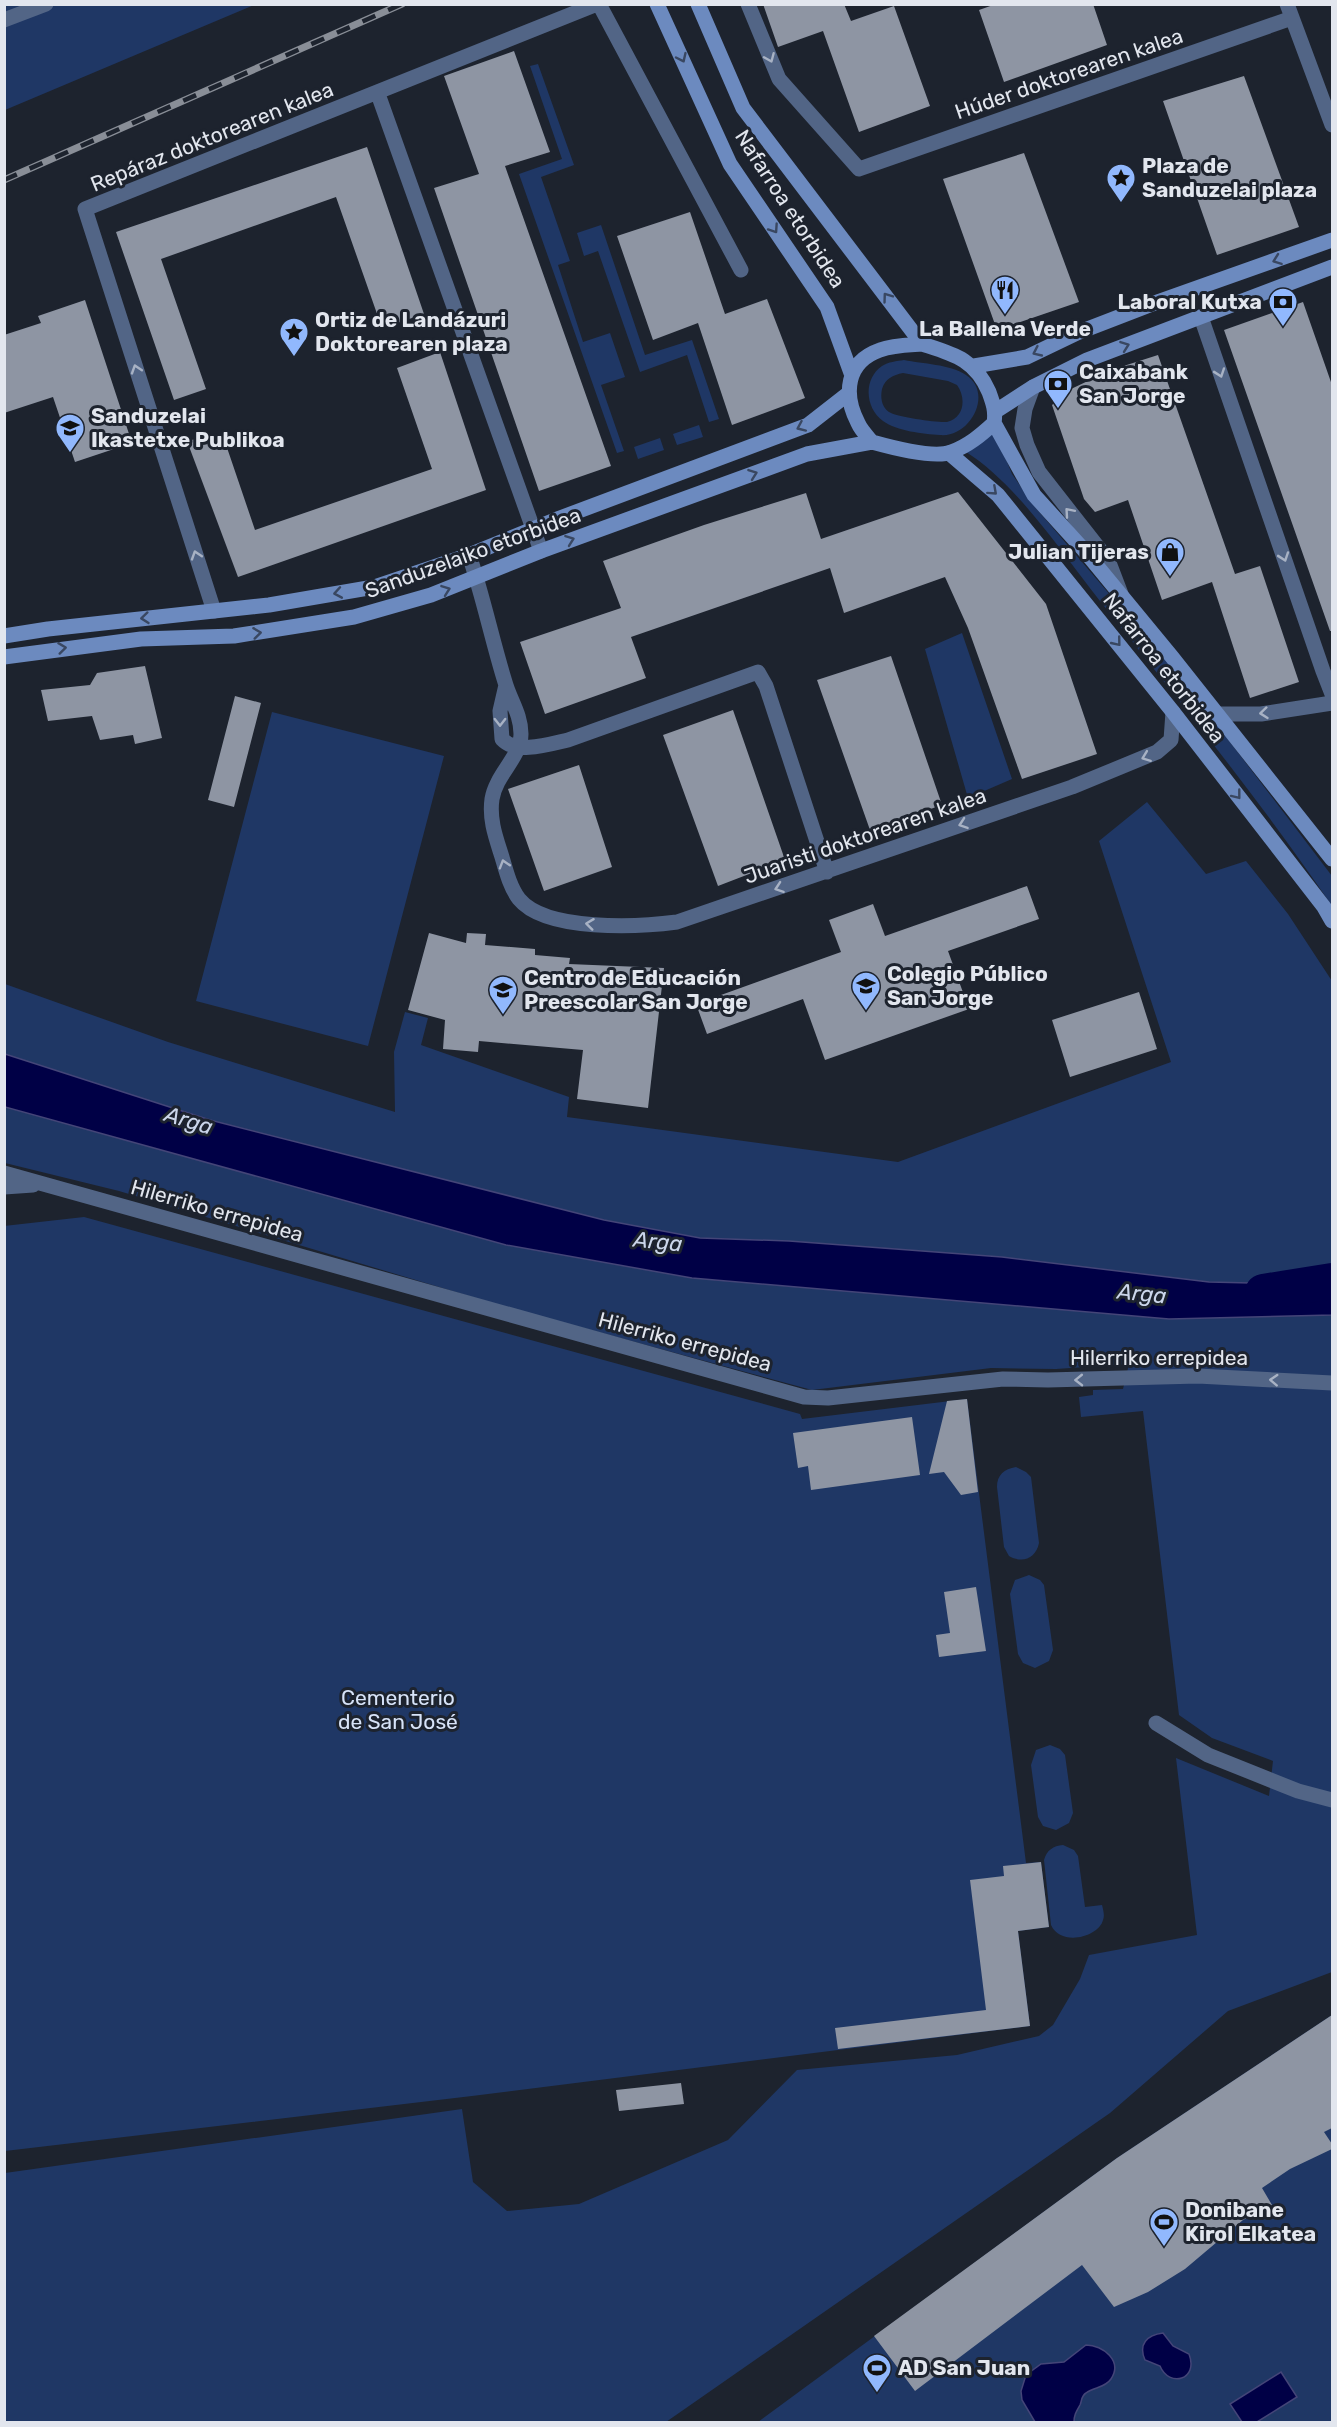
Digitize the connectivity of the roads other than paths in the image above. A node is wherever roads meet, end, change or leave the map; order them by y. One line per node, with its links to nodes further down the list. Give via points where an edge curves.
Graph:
1 (46, 4): 7 (street)
2 (598, 4): 8 (street, Repáraz doktorearen kalea); 12 (street)
3 (657, 4): 16 (main road, Nafarroa etorbidea, one-way to 16, via 730,164 828,307)
4 (698, 4): 14 (main road, Nafarroa etorbidea, one-way to 4, via 743,108)
5 (748, 4): 6 (street, Húder doktorearen kalea, one-way to 6, via 779,79 859,169)
6 (1290, 11): 9 (street)
7 (4, 20)
8 (378, 93): 22 (street); 27 (street, Repáraz doktorearen kalea, one-way to 8, via 85,209)
9 (1332, 125)
10 (1332, 240): 15 (main road, one-way to 15, via 1077,333 1027,357)
11 (1332, 267): 13 (main road)
12 (741, 270)
13 (1201, 317): 17 (main road, one-way to 13, via 1087,360); 30 (street, one-way to 30)
14 (922, 344): 15 (main road, via 952,353); 16 (main road, via 880,350 862,359)
15 (974, 366): 19 (main road, via 987,388)
16 (851, 373): 18 (main road)
17 (1033, 387): 19 (main road); 26 (street, Nafarroa etorbidea, one-way to 17, via 1108,560 1039,472 1022,428)
18 (849, 393): 20 (main road, via 858,423); 22 (main road, Sanduzelaiko etorbidea, one-way to 22, via 808,425)
19 (995, 417): 21 (main road, via 973,441); 26 (main road, Nafarroa etorbidea, via 1034,495)
20 (872, 442): 21 (main road, via 908,451); 23 (main road, Sanduzelaiko etorbidea, one-way to 20, via 807,454)
21 (949, 453): 32 (main road, Nafarroa etorbidea, one-way to 32, via 998,495)
22 (532, 529): 23 (street); 24 (main road, Sanduzelaiko etorbidea)
23 (541, 550): 25 (main road, Sanduzelaiko etorbidea)
24 (469, 555): 25 (street); 27 (main road, Sanduzelaiko etorbidea, one-way to 27, via 374,587)
25 (477, 578): 29 (main road, Sanduzelaiko etorbidea, one-way to 25, via 141,639 234,636 277,630 354,617 421,599); 34 (street, via 506,685 500,733 506,743)
26 (1122, 596): 33 (main road, Nafarroa etorbidea)
27 (214, 610): 28 (main road, Sanduzelaiko etorbidea, one-way to 28)
28 (4, 636)
29 (4, 657)
30 (1332, 694)
31 (1332, 703): 33 (street, one-way to 33, via 1261,714)
32 (1173, 712): 36 (street, Juaristi doktorearen kalea, one-way to 36, via 1171,740 1158,752 1072,787); 37 (main road, Nafarroa etorbidea, one-way to 37)
33 (1219, 714): 35 (main road, Nafarroa etorbidea)
34 (520, 747): 36 (street, via 568,740 758,672); 36 (street, Juaristi doktorearen kalea, one-way to 34, via 677,922 644,927 597,925 535,912 514,892 491,815 494,790)
35 (1332, 859)
36 (827, 872)
37 (1332, 921)
38 (4, 1173): 39 (street, Hilerriko errepidea)
39 (45, 1184): 40 (street, Hilerriko errepidea); 41 (street, Hilerriko errepidea, one-way to 39, via 1198,1376 1003,1379 828,1398 804,1397)
40 (4, 1187)
41 (1332, 1383)
42 (1156, 1723): 43 (street, via 1208,1755 1298,1791)
43 (1332, 1800)

